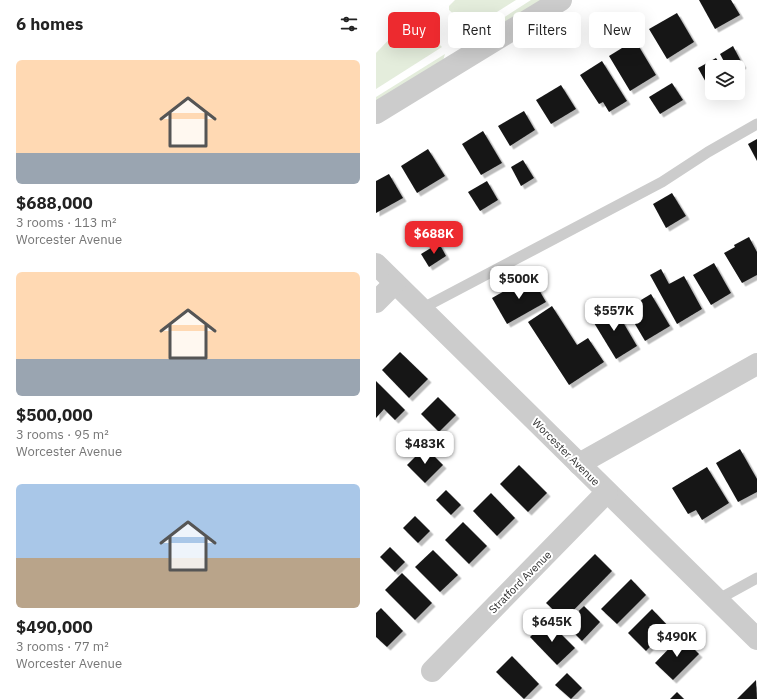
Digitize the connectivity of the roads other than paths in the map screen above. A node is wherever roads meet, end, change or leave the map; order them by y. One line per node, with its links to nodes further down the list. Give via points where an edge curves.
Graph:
1 (561, 0): 2 (street)
2 (376, 113)
3 (757, 124): 7 (lane, via 662,182)
4 (376, 264): 5 (street, Worcester Avenue)
5 (395, 283): 6 (street); 7 (street, Worcester Avenue)
6 (376, 302)
7 (422, 309): 9 (street, Worcester Avenue)
8 (757, 364): 9 (street)
9 (579, 464): 10 (street, Worcester Avenue)
10 (608, 492): 12 (street, Worcester Avenue); 14 (street, Stratford Avenue)
11 (757, 578): 12 (lane)
12 (717, 600): 13 (street, Worcester Avenue)
13 (757, 639)
14 (432, 671)

